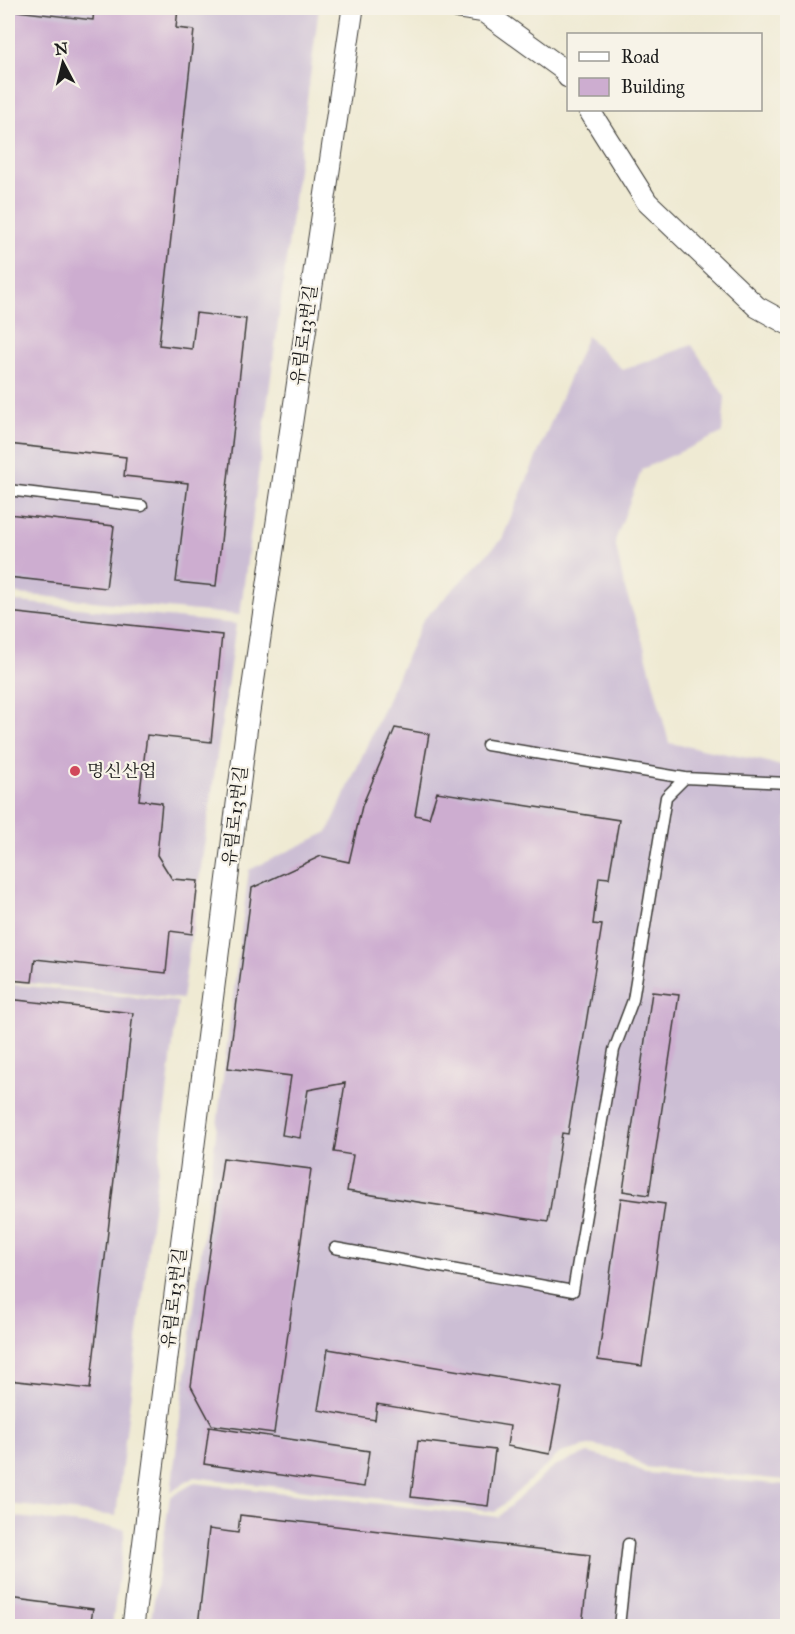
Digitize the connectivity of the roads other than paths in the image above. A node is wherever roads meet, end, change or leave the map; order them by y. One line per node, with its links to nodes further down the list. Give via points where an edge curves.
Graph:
1 (353, 8): 13 (street, 유림로13번길, via 247,725)
2 (459, 8): 3 (street, via 484,12)
3 (567, 75)
4 (590, 111): 5 (street, via 647,202 757,307)
5 (788, 324)
6 (8, 490): 7 (lane)
7 (142, 506)
8 (488, 745): 9 (lane)
9 (685, 778): 10 (lane); 11 (lane, via 666,796 633,1000 614,1050 573,1291)
10 (788, 783)
11 (335, 1248)
12 (628, 1544): 14 (lane)
13 (133, 1626)
14 (619, 1626)

